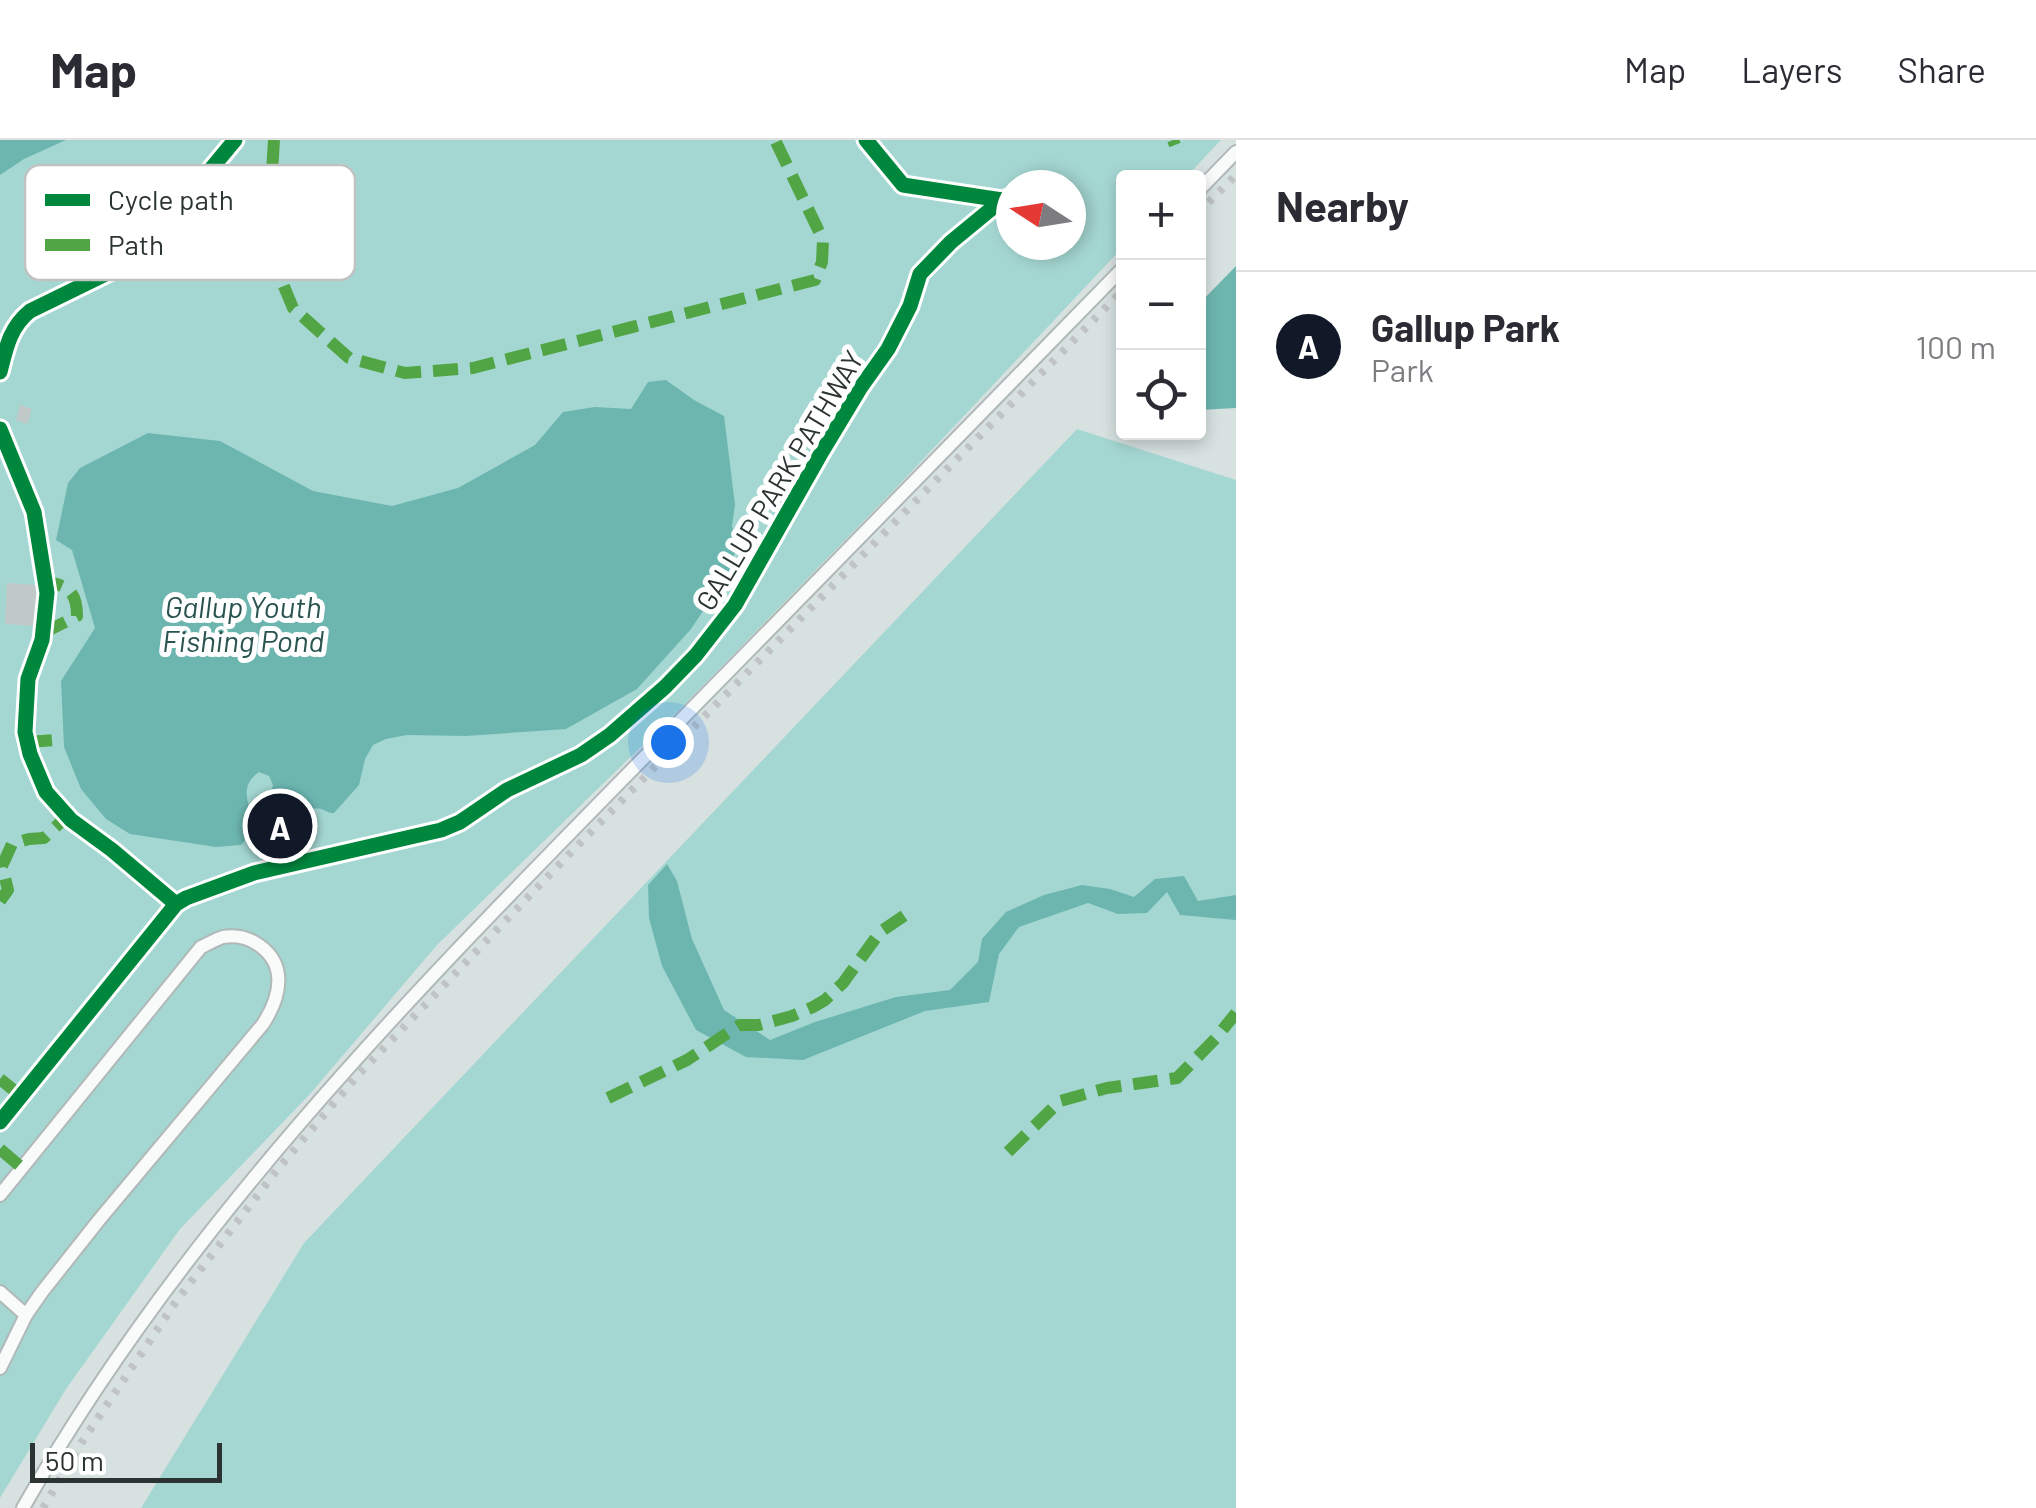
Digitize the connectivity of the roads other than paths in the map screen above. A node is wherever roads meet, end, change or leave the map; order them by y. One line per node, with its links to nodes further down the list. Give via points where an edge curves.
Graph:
1 (1236, 152): 2 (lane)
2 (1206, 182)
3 (1116, 275): 8 (lane, via 360,1053 141,1325)
4 (0, 1195): 6 (lane, via 201,946 224,936 263,947 276,964 275,1006)
5 (0, 1292): 6 (lane)
6 (26, 1315): 7 (lane)
7 (0, 1368)
8 (22, 1508)

